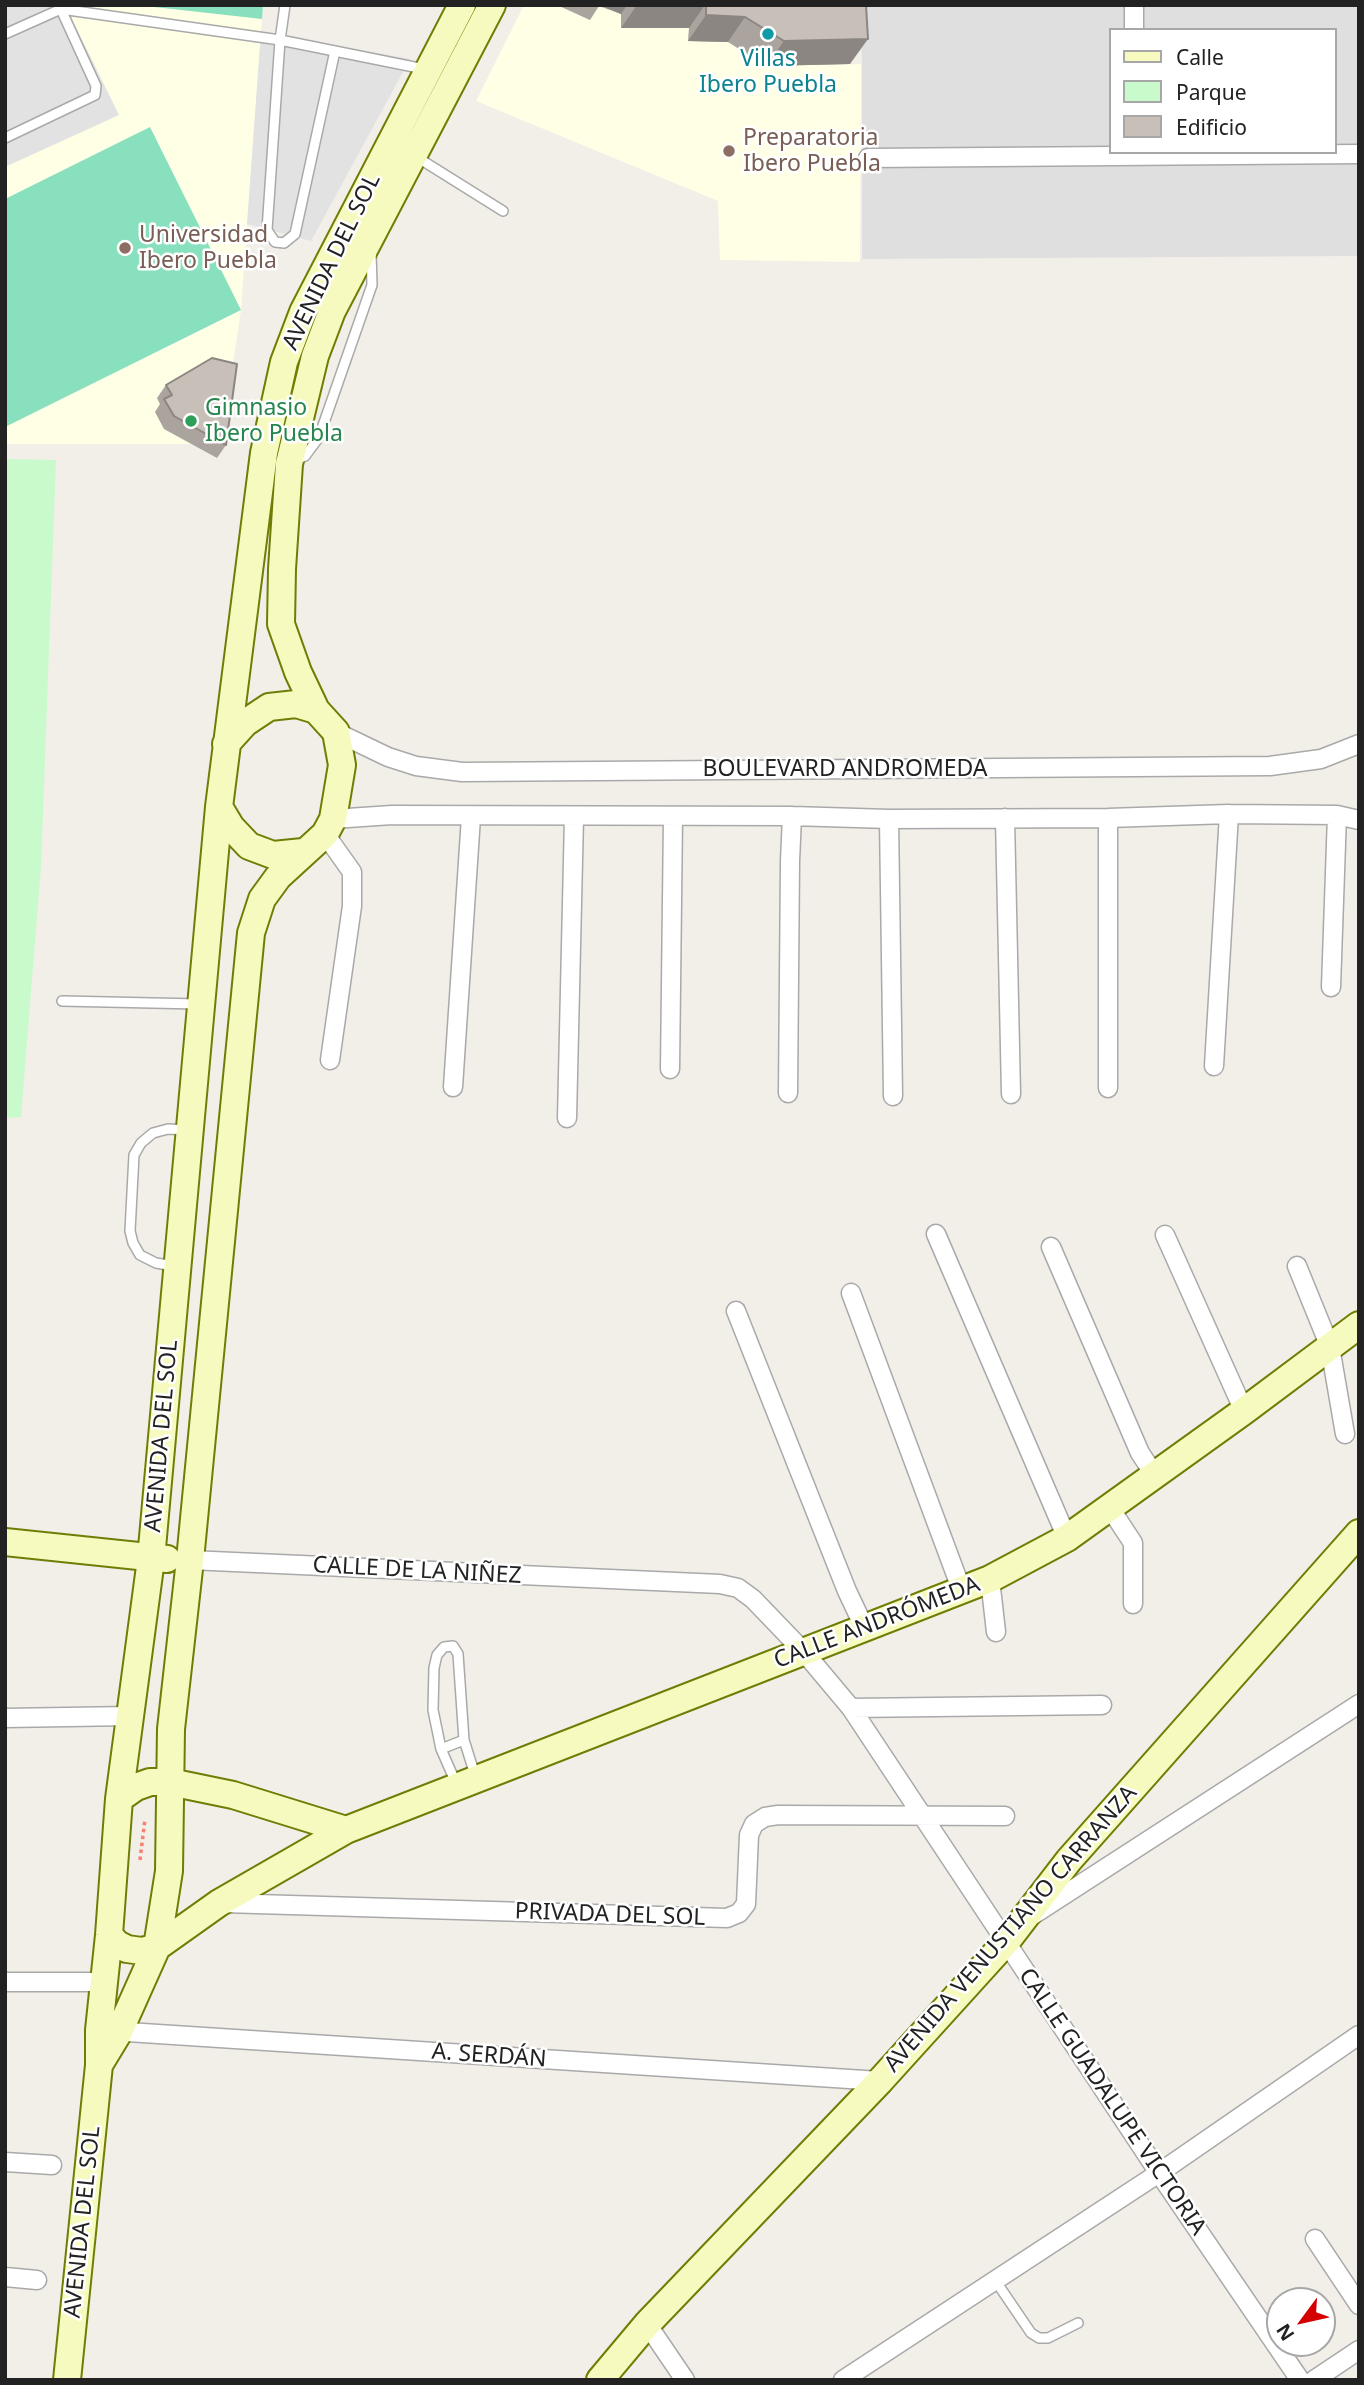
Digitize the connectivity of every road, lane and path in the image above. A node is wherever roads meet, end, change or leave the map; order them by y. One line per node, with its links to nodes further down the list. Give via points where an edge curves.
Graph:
1 (285, 5): 8 (lane)
2 (462, 5): 10 (main road, AVENIDA DEL SOL)
3 (492, 5): 14 (main road, AVENIDA DEL SOL)
4 (1134, 5): 6 (street)
5 (60, 7): 7 (lane); 8 (lane); 11 (lane, via 96,86 95,95)
6 (1134, 28)
7 (5, 34)
8 (280, 40): 9 (lane); 9 (lane, via 267,230 275,242 284,243 295,234)
9 (335, 51): 10 (lane)
10 (428, 70): 19 (main road, AVENIDA DEL SOL, via 303,312 284,362 264,453)
11 (5, 138)
12 (1134, 154): 13 (street); 15 (street)
13 (1359, 154)
14 (414, 155): 16 (lane); 17 (main road, AVENIDA DEL SOL, via 332,311 315,356 289,464 281,624)
15 (868, 158)
16 (503, 211)
17 (316, 710): 18 (main road); 19 (main road, via 296,704 269,706 244,723)
18 (336, 732): 20 (street, BOULEVARD ANDROMEDA, via 416,766 462,772 1270,766 1321,759); 32 (main road, via 342,765)
19 (226, 744): 21 (main road)
20 (1359, 744)
21 (219, 807): 33 (main road, via 249,846 273,855); 36 (main road, AVENIDA DEL SOL)
22 (1229, 814): 23 (street, BOULEVARD ANDROMEDA); 29 (street, BOULEVARD ANDROMEDA); 38 (street)
23 (1337, 814): 31 (street, BOULEVARD ANDROMEDA); 34 (street)
24 (792, 816): 27 (street, BOULEVARD ANDROMEDA); 30 (street, BOULEVARD ANDROMEDA); 42 (street)
25 (471, 817): 26 (street, BOULEVARD ANDROMEDA); 32 (street, BOULEVARD ANDROMEDA, via 392,815); 40 (street)
26 (574, 817): 27 (street, BOULEVARD ANDROMEDA); 45 (street)
27 (673, 817): 39 (street)
28 (1005, 818): 29 (street, BOULEVARD ANDROMEDA); 30 (street, BOULEVARD ANDROMEDA); 43 (street)
29 (1108, 818): 41 (street)
30 (889, 819): 44 (street)
31 (1359, 820)
32 (329, 826): 33 (main road); 37 (street, via 352,873 352,906)
33 (303, 852): 64 (main road, AVENIDA DEL SOL, via 262,900 251,933)
34 (1331, 987)
35 (62, 1001): 36 (lane)
36 (200, 1004): 46 (main road, AVENIDA DEL SOL)
37 (330, 1060)
38 (1214, 1066)
39 (670, 1069)
40 (453, 1087)
41 (1108, 1088)
42 (788, 1093)
43 (1012, 1094)
44 (893, 1096)
45 (567, 1118)
46 (189, 1130): 50 (main road, AVENIDA DEL SOL); 50 (lane, via 153,1133 134,1155 133,1243 140,1255)
47 (936, 1234): 60 (street)
48 (1165, 1235): 56 (street)
49 (1051, 1247): 58 (street, via 1140,1453)
50 (177, 1266): 63 (main road, AVENIDA DEL SOL)
51 (1297, 1266): 55 (street)
52 (851, 1293): 66 (street)
53 (736, 1311): 68 (street)
54 (1359, 1325): 55 (main road, CALLE ANDRÓMEDA)
55 (1330, 1347): 56 (main road, CALLE ANDRÓMEDA); 57 (street)
56 (1244, 1411): 58 (main road, CALLE ANDRÓMEDA)
57 (1345, 1434)
58 (1154, 1474): 59 (main road, CALLE ANDRÓMEDA)
59 (1110, 1508): 60 (main road, CALLE ANDRÓMEDA); 67 (street, via 1133,1543)
60 (1067, 1538): 65 (main road, CALLE ANDRÓMEDA)
61 (1356, 1541): 85 (main road, AVENIDA VENUSTIANO CARRANZA, via 1069,1860)
62 (5, 1542): 63 (main road, CALLE DE LA NIÑEZ)
63 (151, 1559): 64 (main road, CALLE DE LA NIÑEZ); 74 (main road, AVENIDA DEL SOL)
64 (190, 1560): 70 (street, CALLE DE LA NIÑEZ, via 720,1584 738,1588 753,1599); 78 (main road, AVENIDA DEL SOL, via 171,1729)
65 (990, 1579): 66 (main road, CALLE ANDRÓMEDA); 69 (street)
66 (962, 1591): 68 (main road, CALLE ANDRÓMEDA)
67 (1133, 1604)
68 (865, 1629): 70 (main road, CALLE ANDRÓMEDA)
69 (996, 1632)
70 (804, 1652): 73 (street, CALLE GUADALUPE VICTORIA); 79 (main road, CALLE ANDRÓMEDA)
71 (1359, 1704): 85 (street)
72 (1102, 1705): 73 (street)
73 (851, 1708): 81 (street, CALLE GUADALUPE VICTORIA)
74 (130, 1716): 75 (street); 80 (main road, AVENIDA DEL SOL)
75 (5, 1718)
76 (464, 1740): 77 (lane); 77 (lane, via 458,1654 453,1646 444,1647 434,1668 433,1710); 79 (lane)
77 (441, 1749): 79 (lane)
78 (170, 1782): 80 (main road, via 150,1782); 83 (main road, via 233,1795); 87 (main road, AVENIDA DEL SOL, via 169,1871)
79 (467, 1783): 83 (main road, CALLE ANDRÓMEDA)
80 (119, 1799): 86 (main road, AVENIDA DEL SOL)
81 (921, 1814): 82 (street); 84 (street, PRIVADA DEL SOL, via 765,1817 754,1824 749,1835 746,1904 727,1918); 85 (street, CALLE GUADALUPE VICTORIA)
82 (1005, 1815)
83 (346, 1830): 84 (main road, CALLE ANDRÓMEDA)
84 (219, 1903): 87 (main road, CALLE ANDRÓMEDA)
85 (1013, 1933): 92 (main road, AVENIDA VENUSTIANO CARRANZA); 95 (street, CALLE GUADALUPE VICTORIA)
86 (109, 1935): 87 (main road, via 127,1949); 89 (main road, AVENIDA DEL SOL)
87 (157, 1947): 90 (main road, AVENIDA DEL SOL)
88 (5, 1982): 89 (street)
89 (103, 1982): 90 (main road, AVENIDA DEL SOL)
90 (109, 2031): 92 (street, A. SERDÁN); 104 (main road, AVENIDA DEL SOL, via 99,2064)
91 (1359, 2035): 95 (street)
92 (880, 2081): 102 (main road, AVENIDA VENUSTIANO CARRANZA)
93 (5, 2162): 94 (street)
94 (52, 2165)
95 (1158, 2173): 99 (street); 108 (street, CALLE GUADALUPE VICTORIA)
96 (1315, 2238): 100 (street)
97 (5, 2277): 98 (street)
98 (37, 2280)
99 (995, 2280): 101 (lane, via 1039,2338 1048,2339); 107 (street)
100 (1359, 2305)
101 (1078, 2323)
102 (647, 2324): 105 (main road, AVENIDA VENUSTIANO CARRANZA); 106 (street)
103 (1359, 2350): 109 (street)
104 (68, 2380)
105 (600, 2380)
106 (685, 2380)
107 (843, 2380)
108 (1300, 2380)
109 (1314, 2380)

